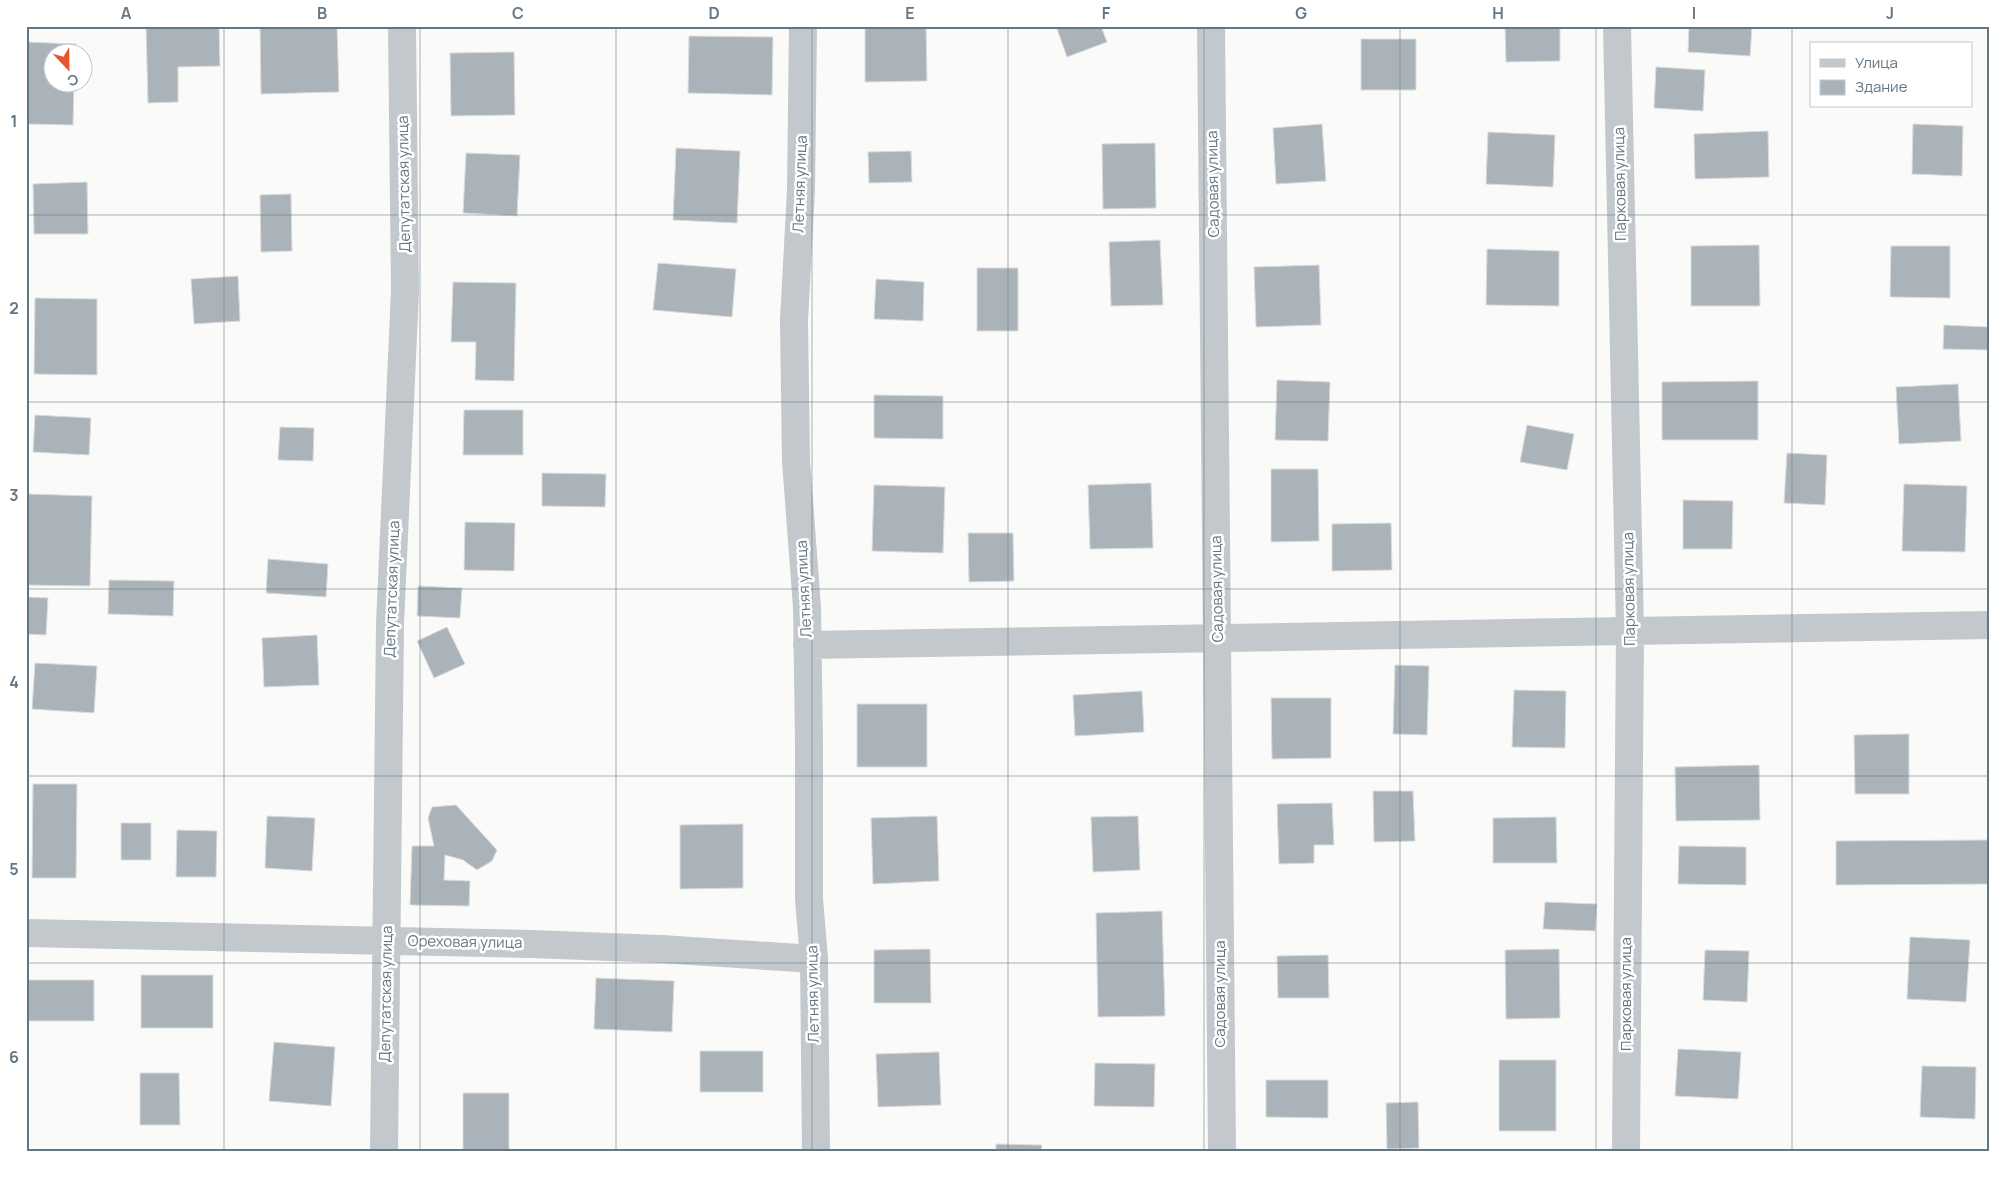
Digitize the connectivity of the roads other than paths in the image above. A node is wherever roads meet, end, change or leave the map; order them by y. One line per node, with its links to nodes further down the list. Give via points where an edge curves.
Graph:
1 (402, 26): 10 (street, Депутатская улица, via 405,292 390,624)
2 (803, 26): 8 (street, Летняя улица, via 801,190 794,320 796,461)
3 (1211, 26): 7 (street, Садовая улица)
4 (1617, 26): 6 (street, Парковая улица)
5 (1989, 625): 6 (street)
6 (1630, 631): 7 (street); 15 (street, Парковая улица)
7 (1218, 638): 8 (street); 14 (street, Садовая улица)
8 (807, 645): 11 (street, Летняя улица, via 809,899)
9 (26, 933): 10 (street, Ореховая улица)
10 (387, 940): 11 (street, Ореховая улица, via 661,949); 12 (street, Депутатская улица)
11 (814, 959): 13 (street, Летняя улица)
12 (384, 1152)
13 (816, 1152)
14 (1222, 1152)
15 (1626, 1152)

